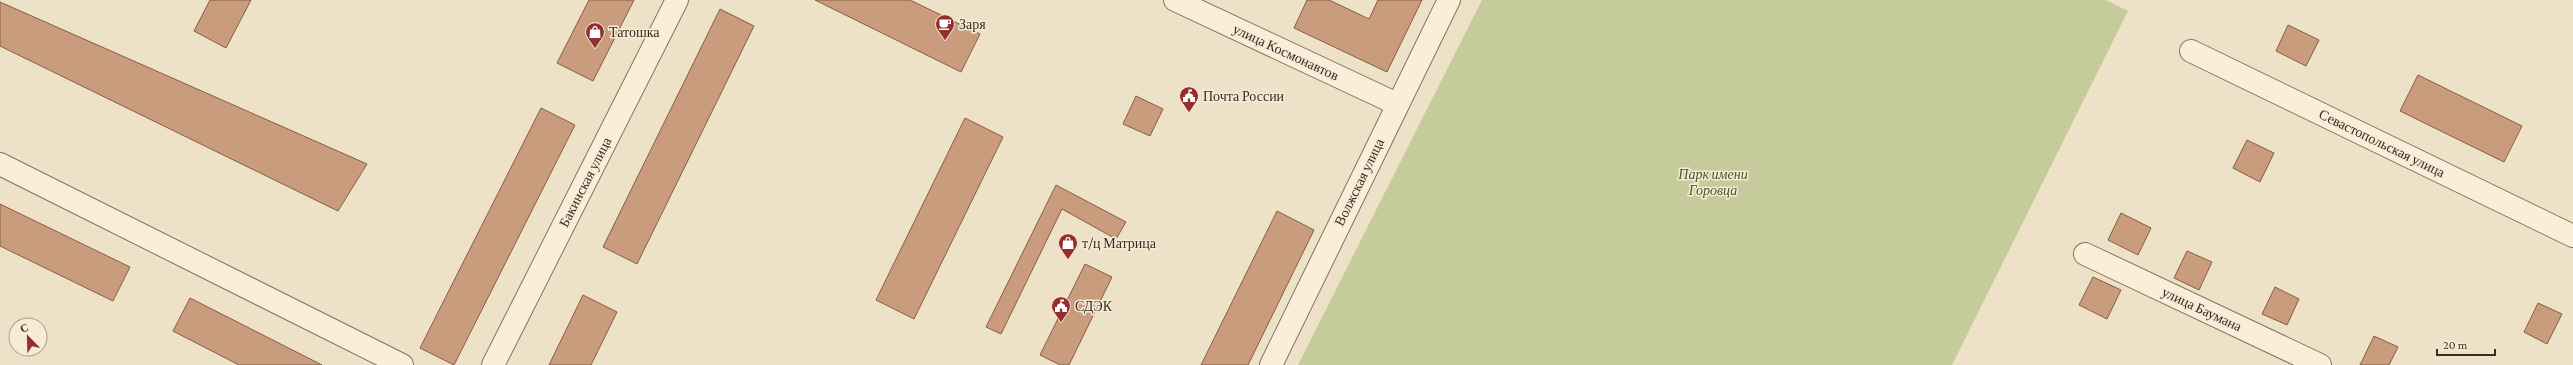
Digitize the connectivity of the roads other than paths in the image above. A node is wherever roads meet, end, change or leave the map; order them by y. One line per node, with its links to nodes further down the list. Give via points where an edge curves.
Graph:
1 (678, 0): 10 (street, Бакинская улица)
2 (1175, 0): 5 (street, улица Космонавтов)
3 (1449, 0): 5 (street, Волжская улица)
4 (2191, 51): 7 (street, Севастопольская улица)
5 (1397, 104): 11 (street, Волжская улица)
6 (0, 164): 9 (street)
7 (2573, 236)
8 (2084, 254): 12 (street, улица Баумана)
9 (402, 365)
10 (492, 365)
11 (1271, 365)
12 (2320, 365)

